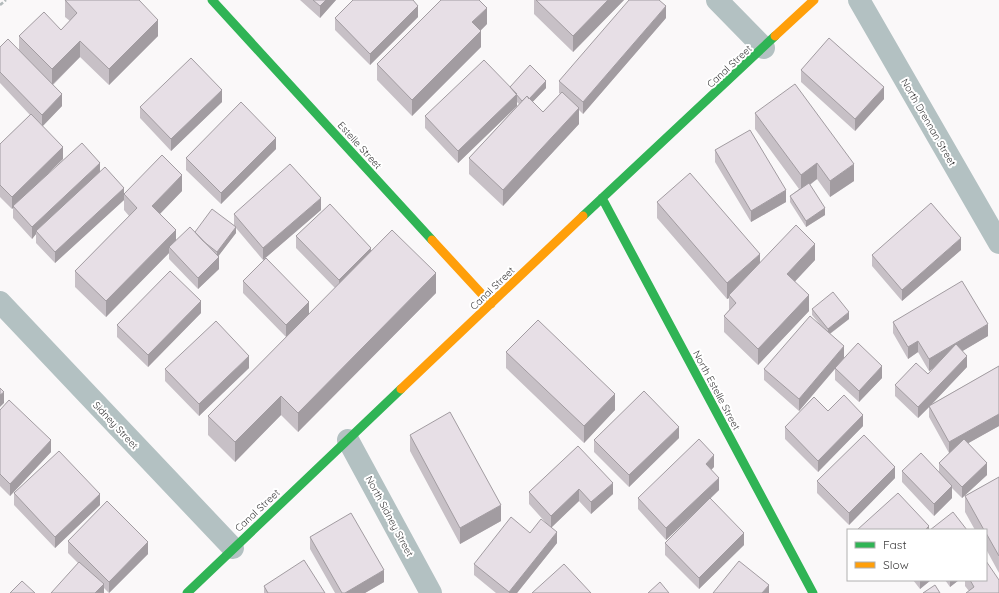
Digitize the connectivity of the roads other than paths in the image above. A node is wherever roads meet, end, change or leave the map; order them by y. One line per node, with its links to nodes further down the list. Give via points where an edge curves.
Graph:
1 (212, 0): 9 (street, Estelle Street)
2 (717, 0): 5 (street)
3 (814, 0): 5 (street, Canal Street)
4 (859, 0): 7 (street, North Drennan Street)
5 (764, 48): 6 (street, Canal Street)
6 (602, 198): 9 (street, Canal Street); 14 (street, North Estelle Street)
7 (999, 243)
8 (0, 302): 11 (street, Sidney Street)
9 (492, 304): 10 (street, Canal Street)
10 (348, 440): 11 (street, Canal Street); 13 (street, North Sidney Street)
11 (233, 548): 12 (street, Canal Street)
12 (187, 593)
13 (431, 593)
14 (813, 593)

